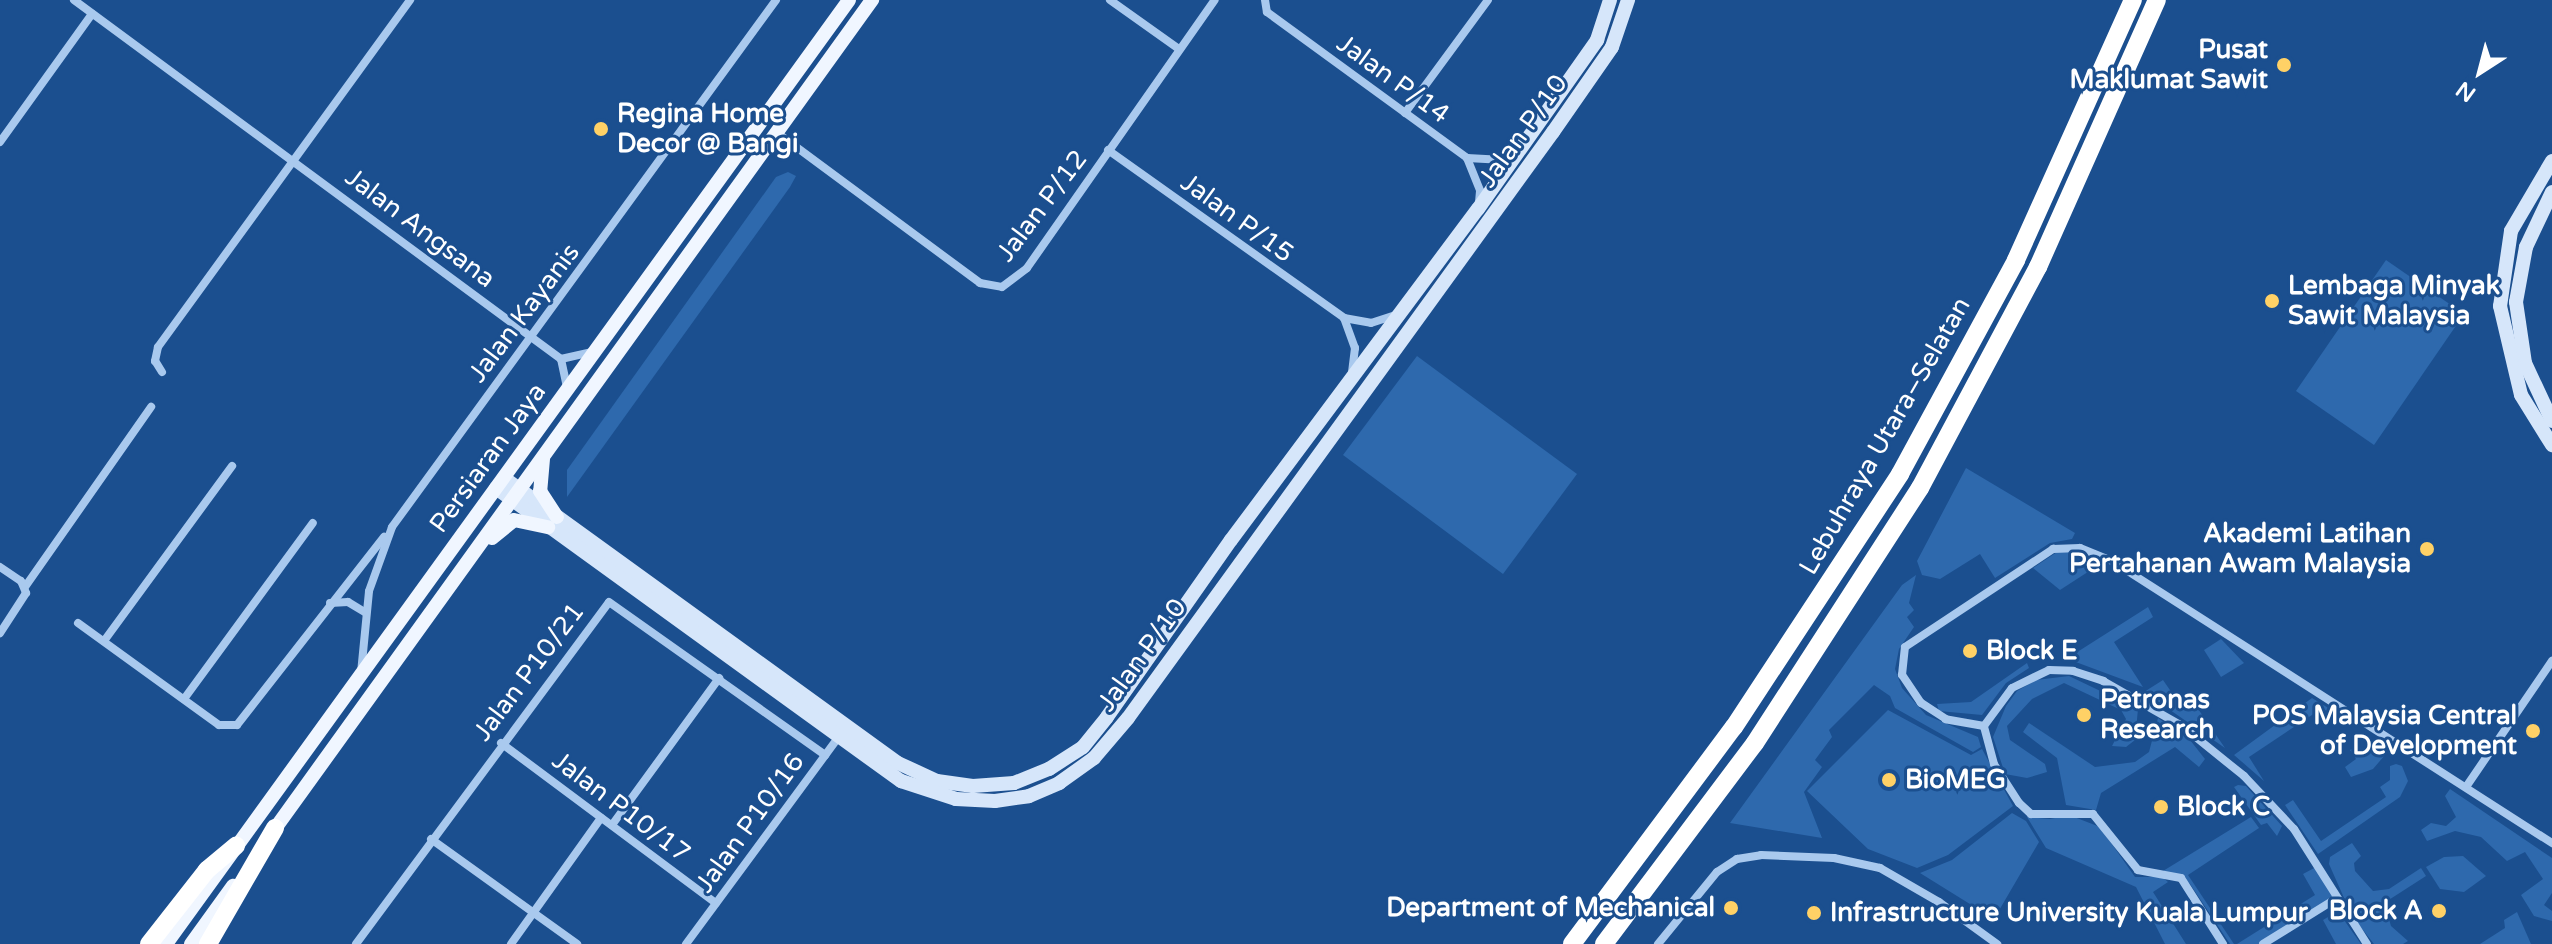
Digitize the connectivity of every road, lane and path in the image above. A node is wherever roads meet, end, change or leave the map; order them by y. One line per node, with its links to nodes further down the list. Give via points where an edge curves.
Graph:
1 (74, 0): 14 (street, Jalan Angsana)
2 (410, 0): 20 (street)
3 (776, 0): 32 (street, Jalan Kayanis)
4 (849, 0): 33 (main road, Persiaran Jaya)
5 (872, 0): 17 (main road, Persiaran Jaya)
6 (1110, 0): 15 (street)
7 (1215, 0): 15 (street, Jalan P/12)
8 (1265, 0): 16 (street, Jalan P/14, via 1267,12)
9 (1488, 0): 16 (street)
10 (1610, 0): 21 (street, Jalan P/10, via 1597,40)
11 (1628, 0): 61 (street, Jalan P/10, via 1612,47 1553,132 1094,758 1029,796 956,799 901,781)
12 (2133, 0): 82 (highway, Lebuhraya Utara–Selatan, via 2016,260 1900,474 1734,727)
13 (2157, 0): 83 (highway, Lebuhraya Utara–Selatan, via 2038,267 1920,488 1755,743)
14 (92, 14): 18 (street); 19 (street, Jalan Angsana)
15 (1179, 49): 22 (street, Jalan P/12)
16 (1405, 113): 23 (street, Jalan P/14)
17 (776, 132): 22 (street, Jalan P/12, via 980,283 1002,287 1027,268); 41 (main road, Persiaran Jaya)
18 (0, 142)
19 (276, 147): 20 (street); 24 (street, Jalan Angsana); 27 (street)
20 (302, 147): 24 (street); 26 (street)
21 (1521, 148): 23 (street, via 1504,160); 29 (street, Jalan P/10)
22 (1108, 150): 31 (street, Jalan P/15)
23 (1467, 158): 29 (street, via 1480,191)
24 (293, 159): 26 (street, Jalan Angsana); 27 (street)
25 (2552, 161): 40 (street, via 2511,231 2500,306 2515,381)
26 (310, 172): 27 (street); 32 (street, Jalan Angsana)
27 (283, 173): 35 (street, via 158,347 155,361)
28 (2552, 192): 39 (street, via 2526,247 2516,302 2525,363)
29 (1478, 209): 30 (street, Jalan P/10)
30 (1395, 315): 31 (street, via 1371,323); 36 (street, Jalan P/10)
31 (1344, 318): 36 (street, via 1355,348)
32 (531, 336): 34 (street, Jalan Angsana); 47 (street, Jalan Kayanis)
33 (596, 349): 34 (street); 37 (main road, Persiaran Jaya)
34 (561, 359): 37 (street)
35 (162, 372)
36 (1351, 377): 61 (street, Jalan P/10, via 1083,747 1014,783 973,786 937,781)
37 (566, 391): 43 (main road, Persiaran Jaya)
38 (151, 407): 49 (street)
39 (2552, 421)
40 (2552, 445)
41 (547, 447): 44 (main road, Persiaran Jaya); 45 (main road, via 538,484)
42 (232, 466): 55 (street)
43 (500, 483): 44 (street, Jalan P/10); 57 (main road, Persiaran Jaya)
44 (515, 494): 45 (street, Jalan P/10); 51 (main road, Persiaran Jaya)
45 (552, 522): 51 (main road, via 524,519 502,527); 61 (street, Jalan P/10)
46 (313, 523): 59 (street)
47 (392, 527): 50 (street); 52 (street, Jalan Kayanis)
48 (0, 567): 49 (street)
49 (25, 587): 54 (street, via 24,600)
50 (330, 603): 52 (street, via 348,602); 59 (street, via 242,722 219,725)
51 (437, 604): 67 (main road, Persiaran Jaya)
52 (366, 613): 57 (street, Jalan Kayanis)
53 (78, 623): 55 (street)
54 (0, 633)
55 (104, 641): 59 (street)
56 (2552, 661): 64 (street)
57 (361, 673): 70 (main road, Persiaran Jaya)
58 (719, 678): 62 (street, Jalan P10/21, via 609,602); 63 (street, Jalan P10/21); 66 (street)
59 (184, 699)
60 (1984, 726): 64 (street, via 1946,719 1921,703 1902,675 1905,647 2053,549 2075,547 2112,561); 71 (street, via 2004,696 2028,676 2073,671 2103,681 2182,726 2244,776 2294,829); 86 (street, via 1994,764 2031,814 2093,814 2138,870 2181,878)
61 (842, 732): 63 (street, Jalan P10/16)
62 (501, 743): 65 (street, Jalan P10/17); 68 (street, Jalan P10/21)
63 (825, 755): 72 (street, Jalan P10/16)
64 (2466, 787): 69 (street)
65 (601, 818): 66 (street, Jalan P10/17); 73 (street)
66 (612, 825): 72 (street, Jalan P10/17)
67 (275, 828): 76 (main road, Persiaran Jaya); 77 (highway)
68 (431, 839): 73 (street); 78 (street, Jalan P10/21)
69 (2552, 843)
70 (236, 846): 74 (highway, via 207,870); 75 (main road, Persiaran Jaya)
71 (2337, 898): 87 (street); 88 (street)
72 (716, 903): 81 (street, Jalan P10/16)
73 (534, 912): 79 (street); 80 (street)
74 (149, 944)
75 (166, 944)
76 (191, 944)
77 (208, 944)
78 (356, 944)
79 (511, 944)
80 (577, 944)
81 (686, 944)
82 (1572, 944)
83 (1604, 944)
84 (1658, 944): 85 (street, via 1717,872 1737,859 1761,855 1834,858 1880,868)
85 (1997, 944)
86 (2223, 944)
87 (2263, 944)
88 (2367, 944)

